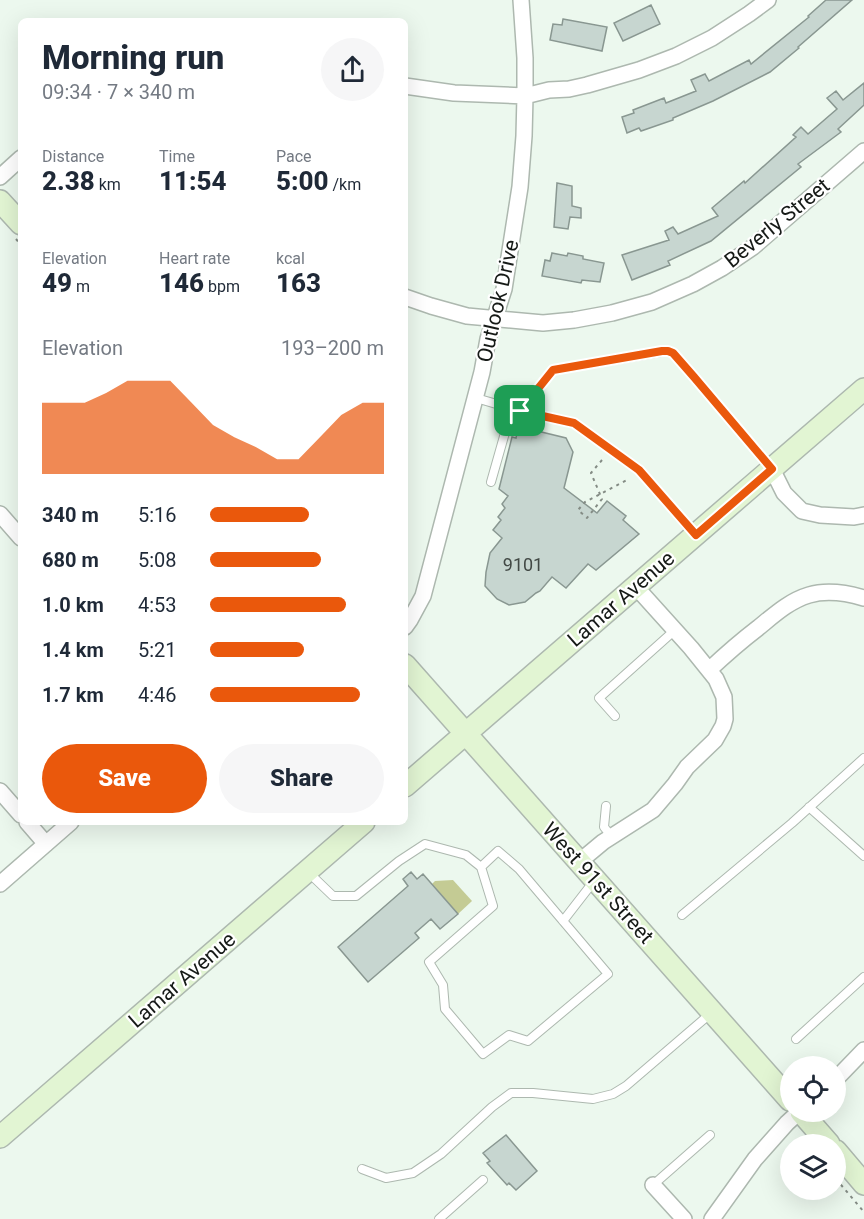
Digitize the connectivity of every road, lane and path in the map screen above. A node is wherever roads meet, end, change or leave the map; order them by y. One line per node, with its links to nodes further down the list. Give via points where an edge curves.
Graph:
1 (521, 0): 4 (street, Outlook Drive)
2 (768, 0): 4 (street, via 712,38 676,56 587,85)
3 (408, 86): 4 (street)
4 (525, 96): 11 (street, Outlook Drive, via 520,187 504,289)
5 (864, 151): 11 (street, Beverly Street, via 753,247 693,284 652,302 574,320 543,323)
6 (18, 161): 7 (street)
7 (0, 177)
8 (0, 201): 9 (street)
9 (18, 221)
10 (408, 298): 11 (street, Beverly Street, via 467,316)
11 (495, 319): 13 (street, Outlook Drive)
12 (864, 389): 16 (street, Lamar Avenue)
13 (476, 398): 14 (lane); 26 (street, Outlook Drive, via 423,596)
14 (516, 410): 16 (lane, via 553,370 668,351); 18 (lane); 23 (lane, via 574,423 639,470)
15 (602, 460): 19 (path, via 591,473)
16 (772, 469): 21 (street, via 784,493 802,511); 23 (street, Lamar Avenue)
17 (627, 480): 19 (path)
18 (491, 482)
19 (600, 494): 19 (path, via 578,510 587,518 602,499)
20 (0, 514): 22 (street)
21 (864, 515)
22 (18, 535)
23 (696, 535): 24 (street, Lamar Avenue)
24 (636, 587): 27 (street); 31 (street, Lamar Avenue)
25 (864, 598): 29 (street, via 818,593 799,599)
26 (408, 624)
27 (675, 630): 29 (street); 30 (lane, via 599,698)
28 (408, 668): 31 (street, West 91st Street)
29 (708, 670): 41 (street, via 724,697 725,719 715,740 687,767 653,810)
30 (615, 716)
31 (466, 733): 33 (street, Lamar Avenue); 44 (street, West 91st Street)
32 (864, 758): 36 (lane)
33 (408, 783)
34 (0, 791): 37 (street)
35 (606, 806): 41 (lane, via 604,827)
36 (809, 807): 43 (lane); 49 (lane)
37 (18, 812)
38 (30, 825): 42 (street)
39 (68, 825): 42 (street)
40 (361, 825): 46 (street, Lamar Avenue)
41 (612, 837): 44 (street)
42 (46, 844): 48 (street)
43 (864, 856)
44 (579, 862): 47 (street, West 91st Street)
45 (481, 867): 46 (lane, via 466,855 425,844 356,896 333,896); 50 (lane, via 498,851 519,869); 50 (lane, via 494,906 429,962 443,985 445,1009 483,1054 509,1035 528,1041 608,974)
46 (307, 871): 61 (street, Lamar Avenue)
47 (595, 880): 50 (lane); 52 (street, West 91st Street)
48 (0, 884)
49 (682, 915)
50 (563, 921)
51 (864, 977): 53 (lane)
52 (712, 1012): 56 (street, West 91st Street); 63 (lane, via 613,1094 593,1099 511,1093 413,1173 386,1178)
53 (796, 1039)
54 (864, 1050): 55 (street)
55 (846, 1068)
56 (780, 1089)
57 (788, 1122): 71 (street, via 755,1159)
58 (809, 1122): 59 (street)
59 (821, 1134)
60 (710, 1135): 66 (lane)
61 (0, 1137)
62 (846, 1163): 65 (street)
63 (362, 1169)
64 (483, 1180): 69 (lane)
65 (864, 1184)
66 (653, 1185): 70 (street)
67 (846, 1191): 68 (path)
68 (864, 1212)
69 (439, 1219)
70 (684, 1219)
71 (712, 1219)

